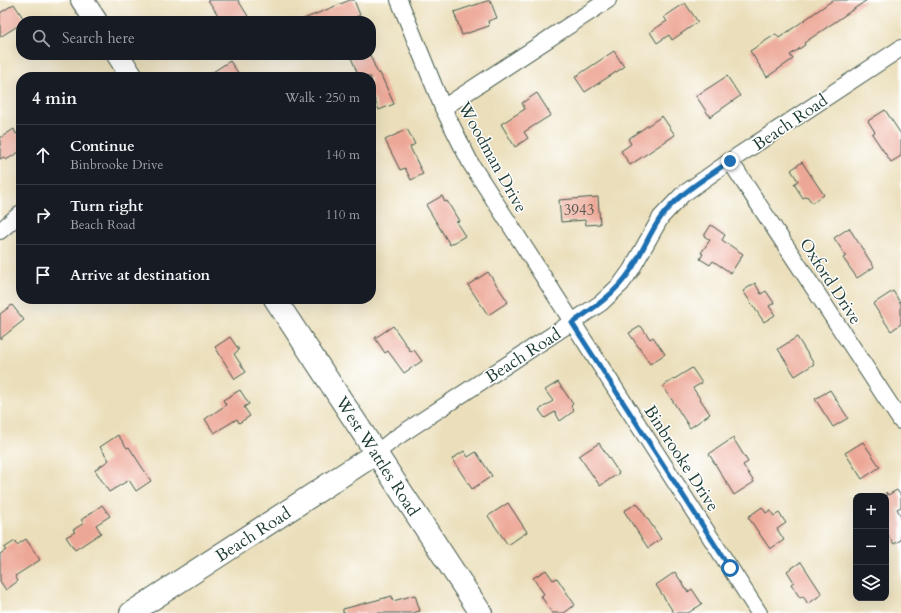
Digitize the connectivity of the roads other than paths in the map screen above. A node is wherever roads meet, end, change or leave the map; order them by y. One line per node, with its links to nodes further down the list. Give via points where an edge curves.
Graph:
1 (82, 0): 4 (street)
2 (398, 0): 8 (street, Woodman Drive)
3 (608, 0): 8 (street)
4 (93, 16)
5 (899, 53): 9 (street, Beach Road)
6 (121, 60): 7 (street)
7 (129, 72)
8 (443, 108): 13 (street, Woodman Drive, via 471,164)
9 (730, 161): 13 (street, Beach Road, via 671,206 661,217 621,284 601,303); 14 (street, Oxford Drive)
10 (16, 217): 11 (street)
11 (0, 231)
12 (278, 304): 15 (street, West Wattles Road)
13 (572, 323): 15 (street, Beach Road); 18 (street, Binbrooke Drive)
14 (901, 421)
15 (375, 454): 16 (street, Beach Road); 17 (street, West Wattles Road)
16 (131, 613)
17 (481, 613)
18 (759, 613)

